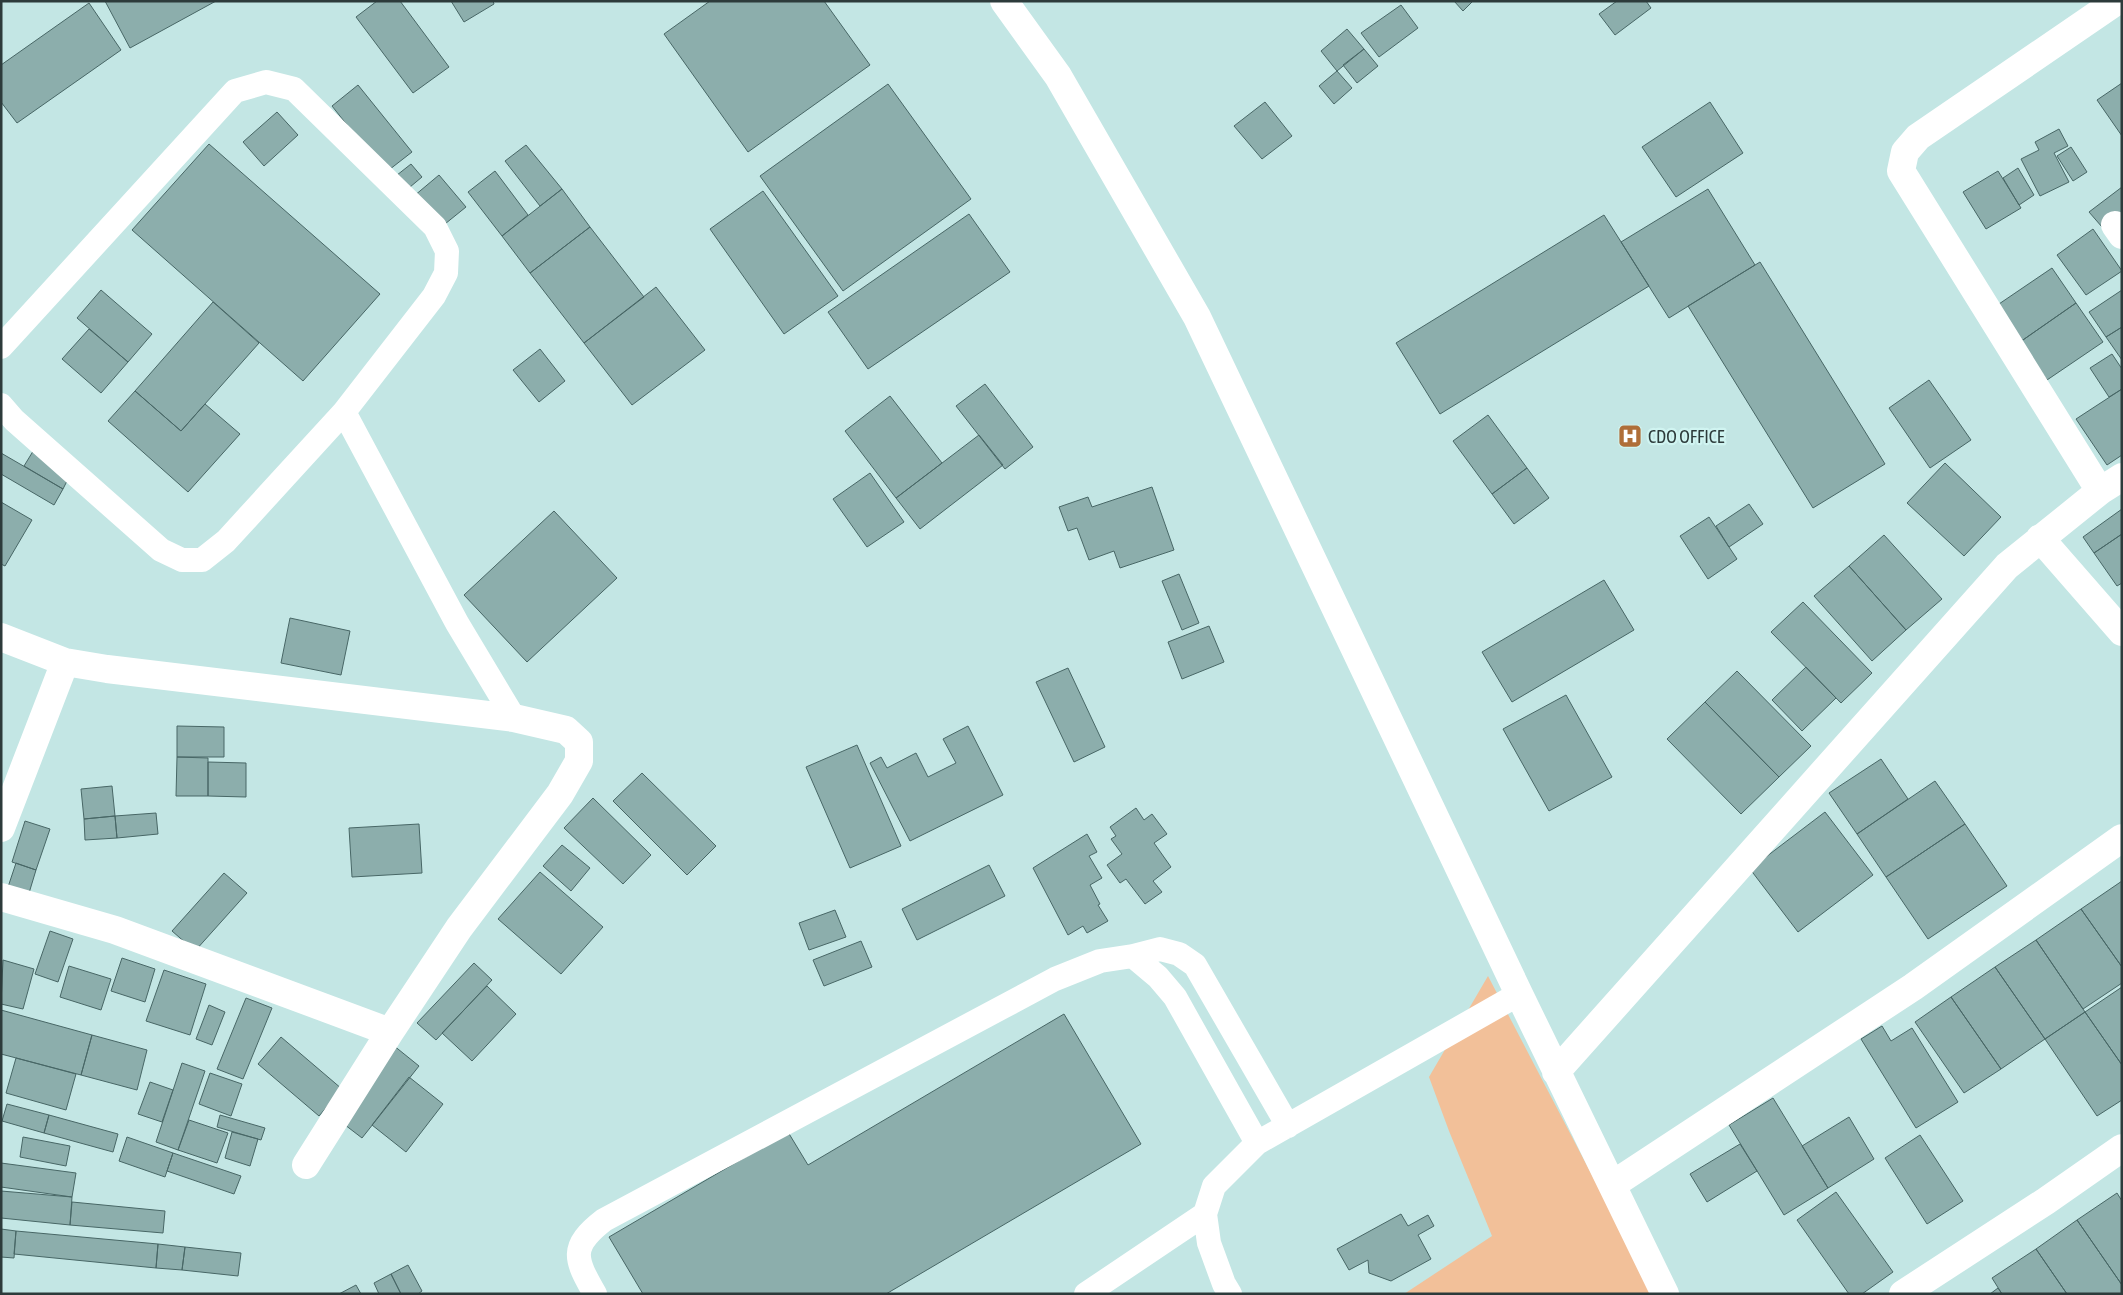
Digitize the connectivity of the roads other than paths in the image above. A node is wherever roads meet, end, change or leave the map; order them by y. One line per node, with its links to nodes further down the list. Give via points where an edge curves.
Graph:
1 (2117, 1): 6 (street, via 1918,137 1905,152 1901,171)
2 (1006, 2): 16 (street, via 1058,76 1197,317)
3 (1, 347): 5 (lane, via 235,92 266,82 294,89 435,227 447,251 446,273 434,296)
4 (1, 405): 5 (lane, via 161,550 182,560 202,560 226,541)
5 (344, 412): 11 (lane, via 457,623)
6 (2111, 484): 7 (street)
7 (2040, 538): 8 (street); 18 (street, via 1979,596)
8 (2122, 632)
9 (1, 637): 10 (street)
10 (65, 662): 11 (street); 12 (street)
11 (514, 718): 17 (street, via 566,730 579,742 579,761 560,794 459,928)
12 (1, 828)
13 (2122, 838): 23 (street, via 1913,987)
14 (1, 898): 17 (street, via 115,930)
15 (1133, 956): 19 (lane, via 1160,949 1179,954 1195,965); 20 (lane, via 1158,977 1175,998); 25 (lane, via 1100,961 1055,979 604,1220 588,1233 579,1247 580,1267)
16 (1519, 994): 18 (street); 19 (lane)
17 (390, 1032): 22 (street)
18 (1556, 1072): 23 (street)
19 (1288, 1126): 20 (lane)
20 (1257, 1143): 24 (lane, via 1214,1186)
21 (2122, 1148): 29 (street)
22 (306, 1165)
23 (1612, 1185): 28 (street)
24 (1205, 1214): 26 (lane); 27 (lane, via 1209,1243)
25 (595, 1294)
26 (1086, 1294)
27 (1230, 1294)
28 (1665, 1294)
29 (1902, 1294)

